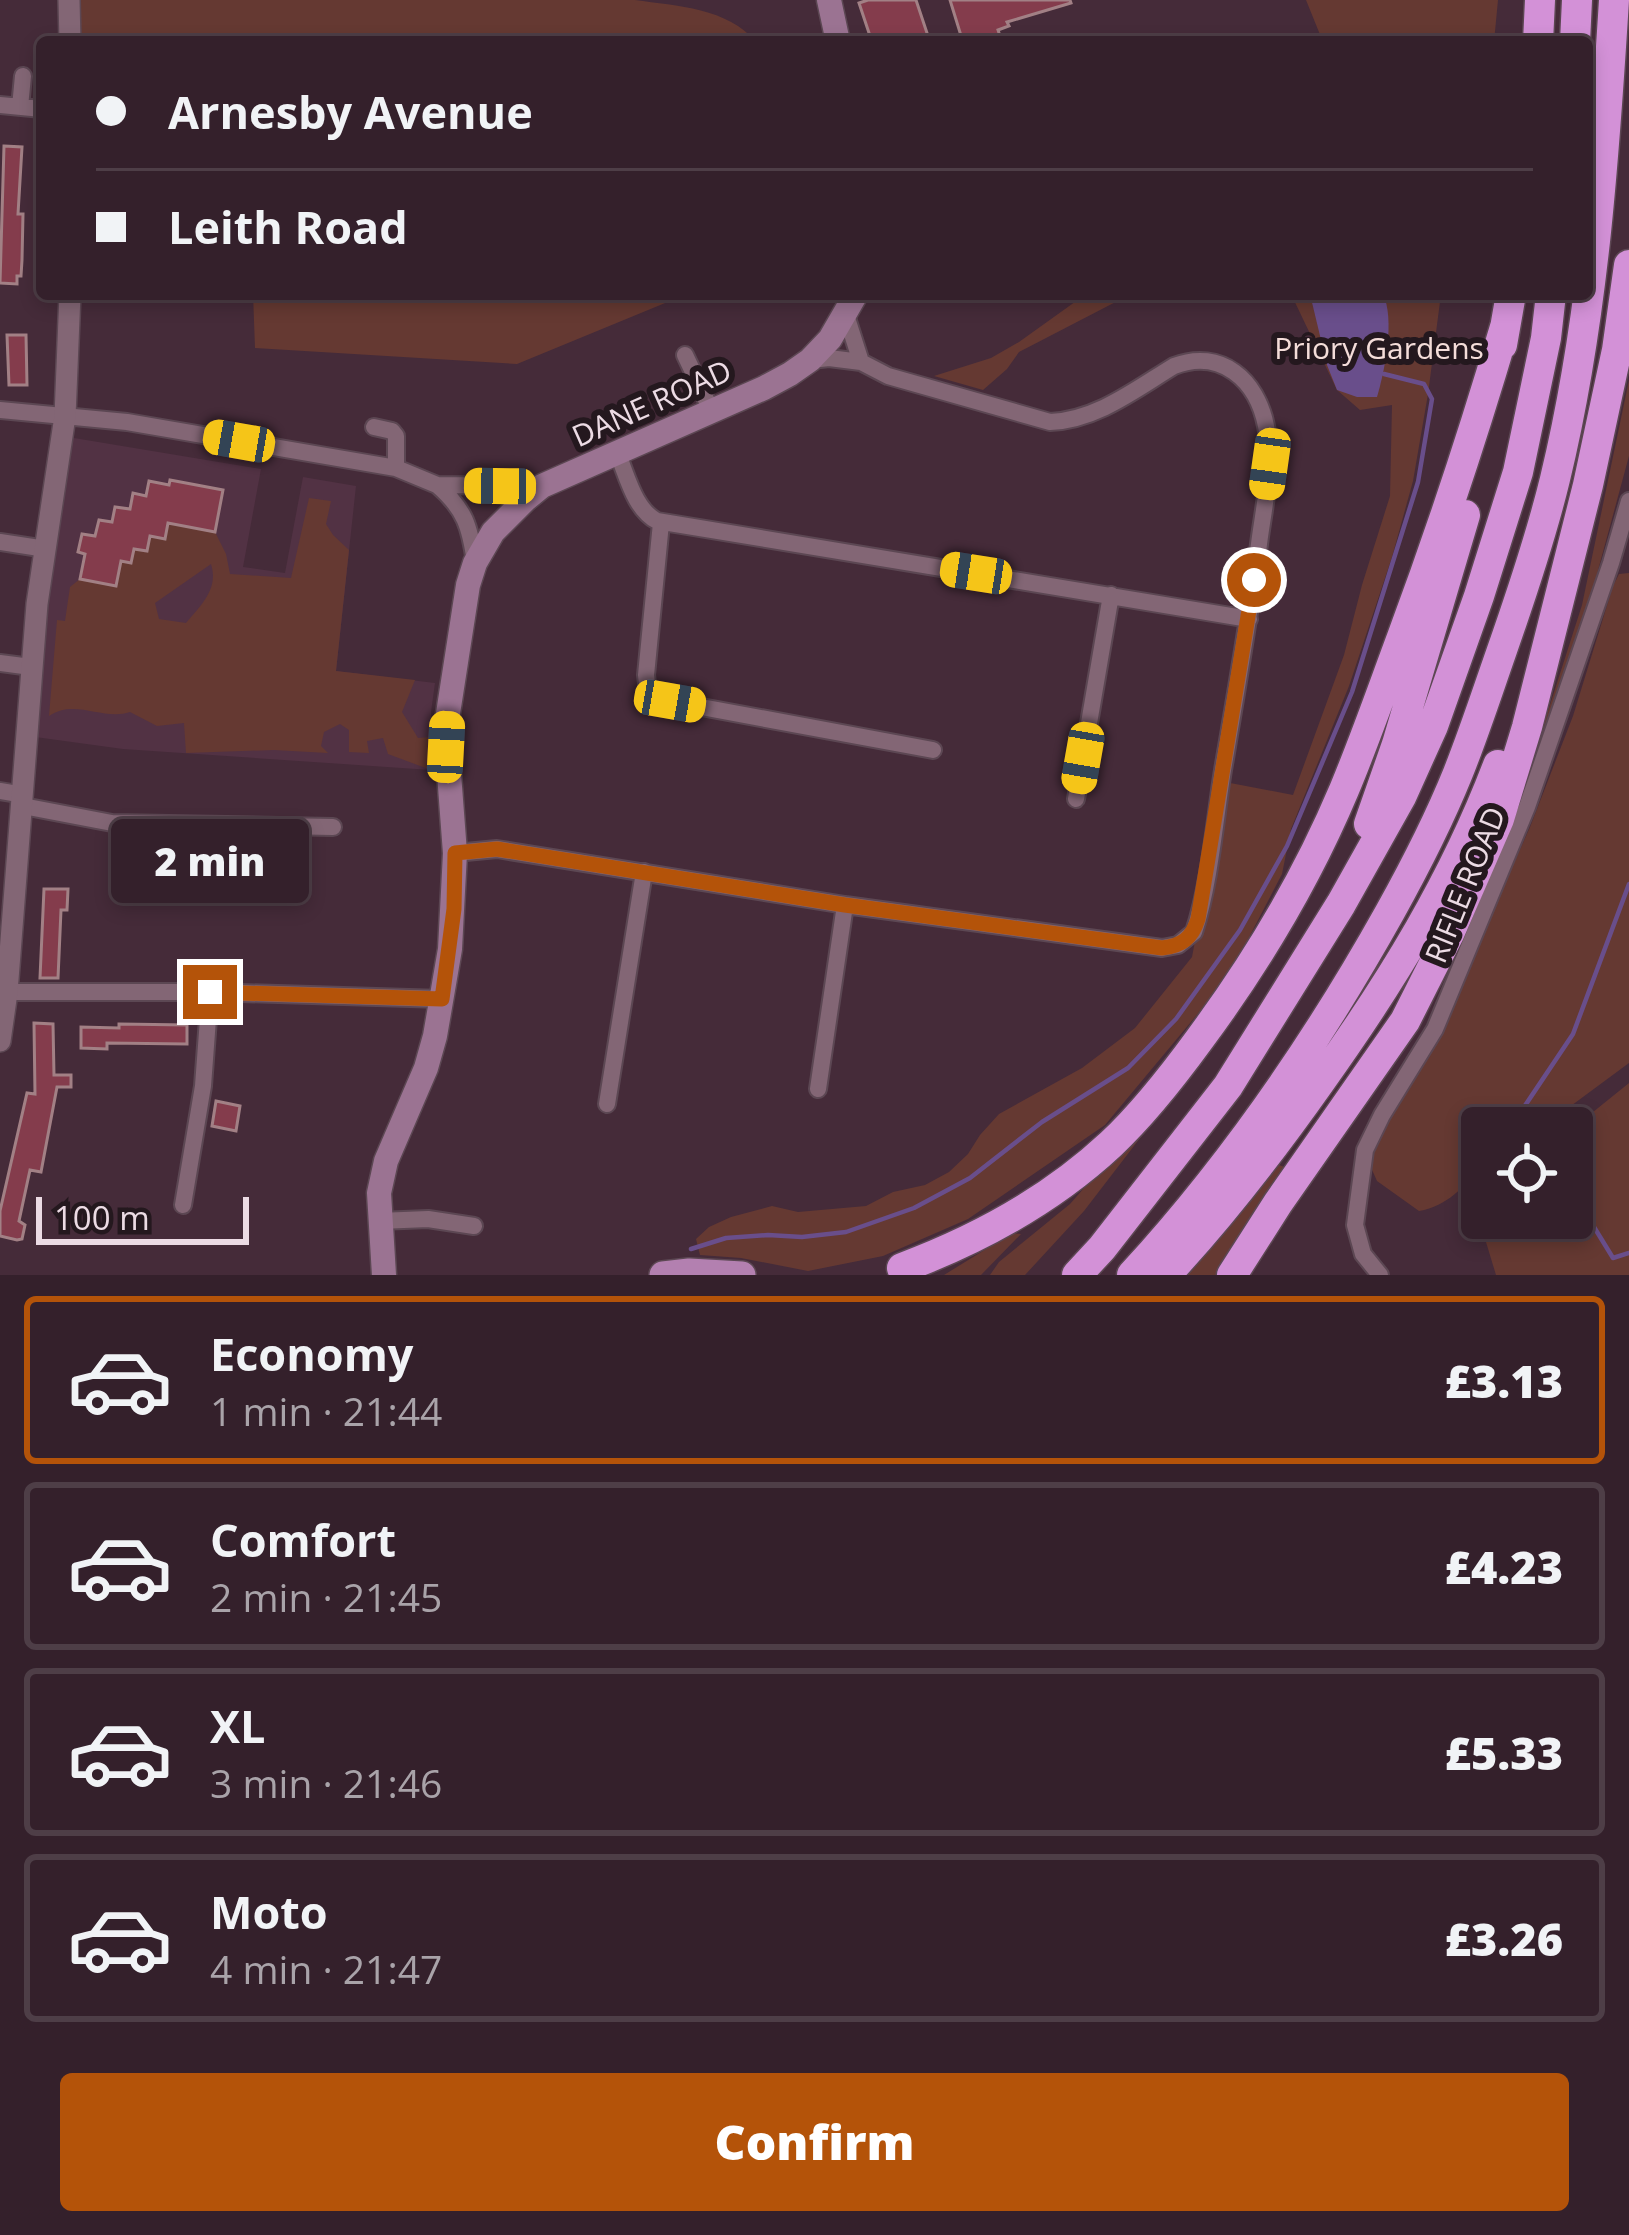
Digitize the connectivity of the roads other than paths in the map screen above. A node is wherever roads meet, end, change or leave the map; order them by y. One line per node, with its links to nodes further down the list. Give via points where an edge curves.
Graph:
1 (69, 0): 6 (street)
2 (829, 0): 7 (main road)
3 (1540, 0): 8 (highway)
4 (1577, 0): 9 (highway)
5 (1614, 0): 14 (highway)
6 (70, 36)
7 (837, 36)
8 (1538, 36)
9 (1574, 36)
10 (23, 76): 12 (street)
11 (0, 106): 12 (street)
12 (20, 107): 13 (street)
13 (36, 108)
14 (1593, 260)
15 (1629, 265): 39 (highway, via 1588,485)
16 (70, 300): 27 (street)
17 (1510, 300): 21 (highway)
18 (1550, 300): 51 (highway, via 1519,472 1479,596 1433,727)
19 (1588, 300): 59 (highway, via 1555,480 1457,775 1356,972)
20 (851, 305): 23 (main road, DANE ROAD); 24 (street)
21 (1505, 327): 51 (highway, via 1486,438 1445,585); 63 (highway, via 1343,793 1235,991 1111,1145 993,1227)
22 (686, 354): 26 (street)
23 (810, 360): 24 (street); 26 (main road, DANE ROAD)
24 (861, 362): 40 (street, via 1051,422 1093,413 1188,361 1229,368 1257,399 1270,464)
25 (0, 410): 27 (street)
26 (711, 410): 29 (main road, DANE ROAD)
27 (65, 416): 30 (street); 36 (street)
28 (374, 427): 30 (street, via 396,436)
29 (617, 452): 32 (main road, DANE ROAD); 34 (street, via 640,507)
30 (396, 468): 31 (street)
31 (437, 485): 32 (street); 37 (street, via 456,501)
32 (542, 486): 37 (main road, DANE ROAD, via 494,532)
33 (1629, 501): 71 (street, RIFLE ROAD, via 1520,826 1435,1029 1365,1150 1355,1226)
34 (662, 523): 38 (street); 43 (street, via 646,675 653,696)
35 (0, 542): 36 (street)
36 (46, 549): 42 (street)
37 (475, 563): 49 (main road, DANE ROAD, via 446,747)
38 (1112, 595): 40 (street); 45 (street)
39 (1554, 612): 47 (highway); 70 (highway, via 1499,819 1450,934 1406,1021)
40 (1249, 619): 52 (street, via 1198,919 1187,940 1162,948)
41 (0, 663): 42 (street)
42 (31, 667): 46 (street)
43 (933, 750)
44 (0, 791): 46 (street)
45 (1075, 799)
46 (24, 801): 48 (street, via 112,823); 54 (street)
47 (1480, 805): 59 (highway, via 1382,970 1292,1097); 69 (highway, via 1381,997 1261,1165)
48 (333, 827)
49 (455, 853): 50 (street, via 497,849); 55 (main road, DANE ROAD)
50 (644, 872): 52 (street); 58 (street)
51 (1342, 904): 67 (highway, via 1228,1085)
52 (845, 905): 57 (street)
53 (210, 992): 54 (street); 55 (street); 60 (street)
54 (4, 999): 56 (street)
55 (442, 999): 61 (main road, DANE ROAD, via 426,1068 386,1161)
56 (0, 1041)
57 (817, 1090)
58 (606, 1104)
59 (1218, 1172): 68 (highway)
60 (183, 1205)
61 (379, 1221): 62 (street); 64 (main road, DANE ROAD)
62 (474, 1226)
63 (891, 1272)
64 (384, 1275)
65 (663, 1275): 66 (main road)
66 (742, 1275)
67 (1077, 1275)
68 (1132, 1275)
69 (1166, 1275)
70 (1232, 1275)
71 (1380, 1275)

